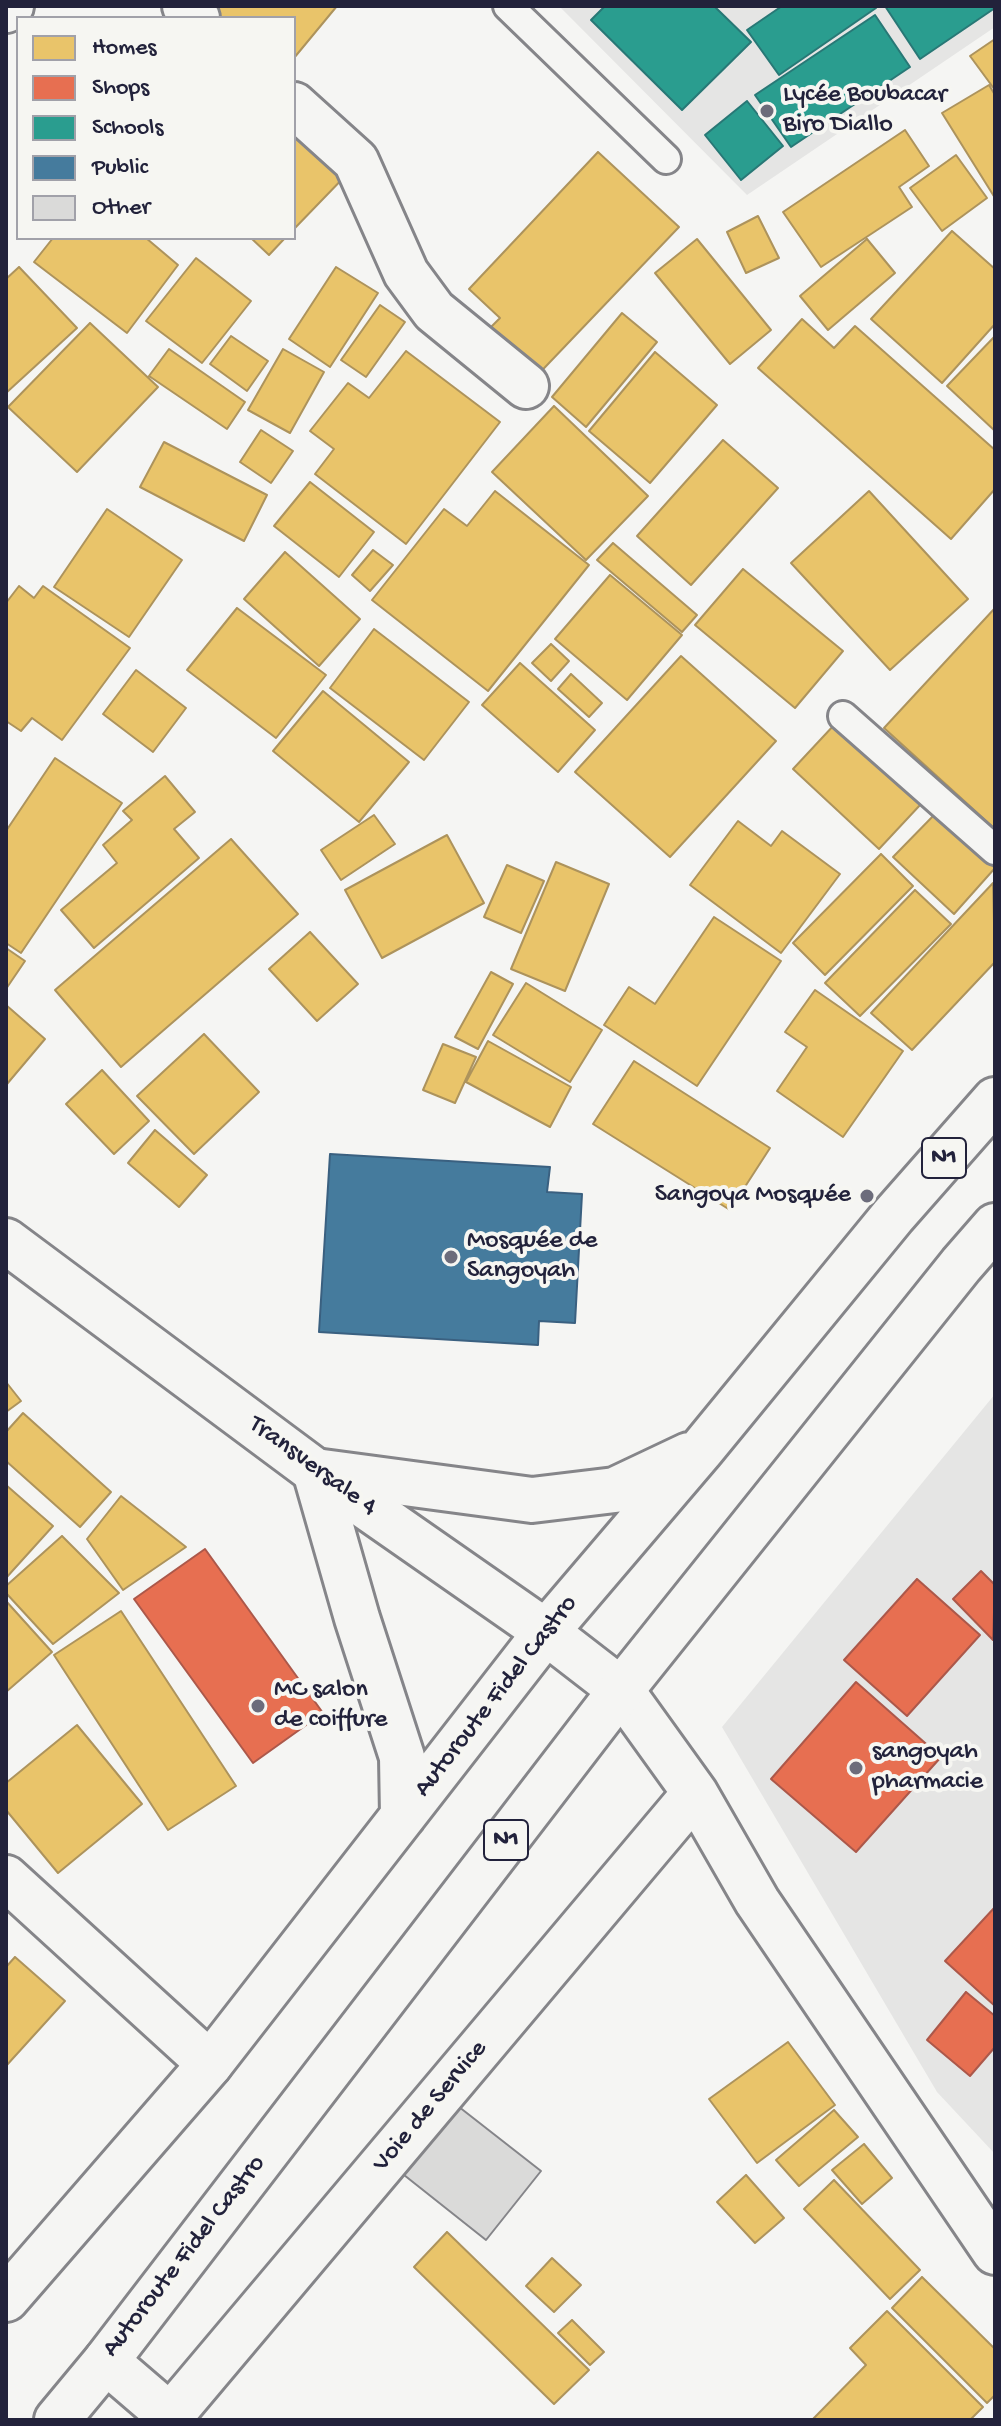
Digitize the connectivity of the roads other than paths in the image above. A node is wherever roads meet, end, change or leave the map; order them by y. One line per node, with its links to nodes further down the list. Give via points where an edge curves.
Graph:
1 (11, 6): 3 (main road)
2 (508, 6): 5 (lane)
3 (6, 10)
4 (296, 107): 6 (main road, via 356,161 406,273 434,311)
5 (666, 159)
6 (526, 386)
7 (843, 716): 8 (lane)
8 (995, 850)
9 (995, 1100): 12 (main road, Autoroute Fidel Castro / N1)
10 (995, 1226): 15 (main road, Autoroute Fidel Castro / N1)
11 (6, 1241): 13 (main road, Transversale 4)
12 (702, 1449): 13 (main road, via 615,1490 532,1500); 14 (main road, Autoroute Fidel Castro / N1)
13 (315, 1471): 14 (main road, Transversale 4); 17 (main road, via 402,1757)
14 (546, 1632): 15 (main road, Transversale 4); 17 (main road, Autoroute Fidel Castro / N1)
15 (621, 1690): 16 (main road, Transversale 4); 22 (main road, Autoroute Fidel Castro / N1)
16 (695, 1793): 20 (main road, Transversale 4, via 757,1901); 23 (main road, Voie de Service)
17 (403, 1816): 19 (main road, Autoroute Fidel Castro / N1)
18 (6, 1878): 19 (main road)
19 (210, 2064): 21 (main road, Autoroute Fidel Castro / N1)
20 (995, 2252)
21 (6, 2299)
22 (106, 2361): 23 (main road); 24 (main road, Autoroute Fidel Castro / N1)
23 (168, 2418)
24 (57, 2420)

